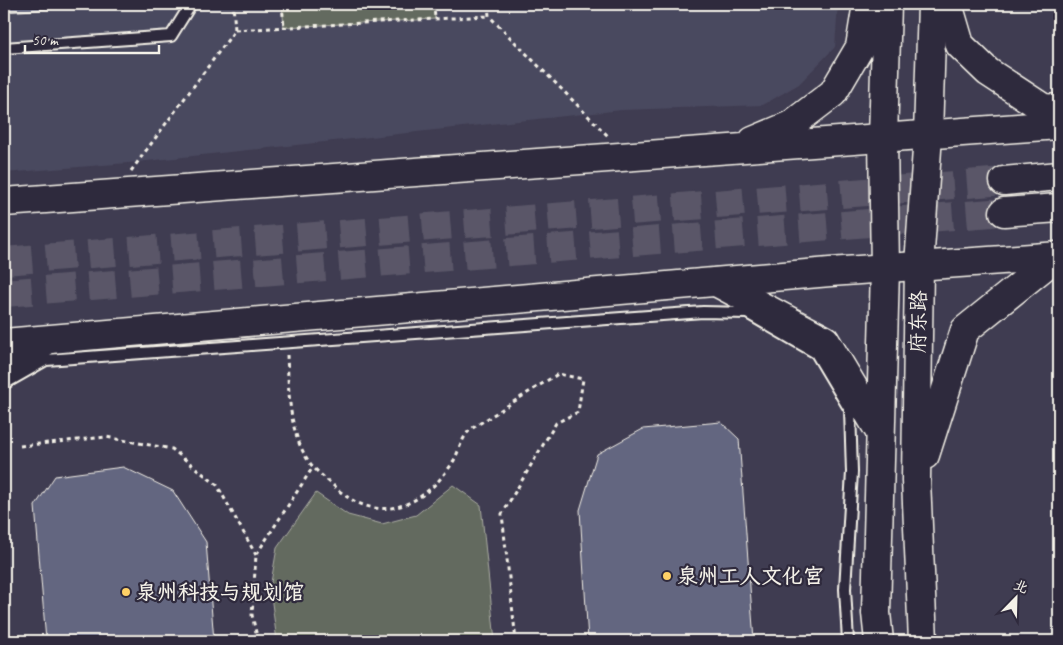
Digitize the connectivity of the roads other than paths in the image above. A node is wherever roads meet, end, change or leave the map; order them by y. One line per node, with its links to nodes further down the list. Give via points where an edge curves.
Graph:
1 (191, 4): 6 (lane, via 171,36)
2 (867, 4): 11 (street, via 860,47 833,93 791,125)
3 (887, 4): 10 (street, 府东路)
4 (932, 4): 9 (street, 府东路)
5 (948, 4): 7 (street, via 960,45 988,72 1042,108)
6 (4, 48)
7 (1059, 109)
8 (1059, 125): 9 (street)
9 (928, 136): 10 (street); 18 (street, 府东路)
10 (883, 138): 11 (street); 19 (street, 府东路)
11 (733, 149): 14 (street)
12 (1059, 176): 13 (street)
13 (1004, 181)
14 (4, 202)
15 (1059, 208): 16 (street)
16 (1004, 212)
17 (1058, 256): 18 (street); 26 (street, via 966,330)
18 (919, 265): 19 (street); 26 (street, 府东路)
19 (885, 268): 20 (street); 25 (street, 府东路)
20 (716, 282): 21 (street); 25 (street, via 825,340)
21 (48, 339): 22 (street); 23 (street)
22 (4, 343)
23 (4, 370)
24 (4, 384): 27 (lane, via 46,360 703,312 747,313 816,353 850,410 852,472 845,589)
25 (880, 432): 28 (street, 府东路, via 876,613)
26 (916, 480): 29 (street, 府东路)
27 (848, 641)
28 (879, 641)
29 (923, 641)

